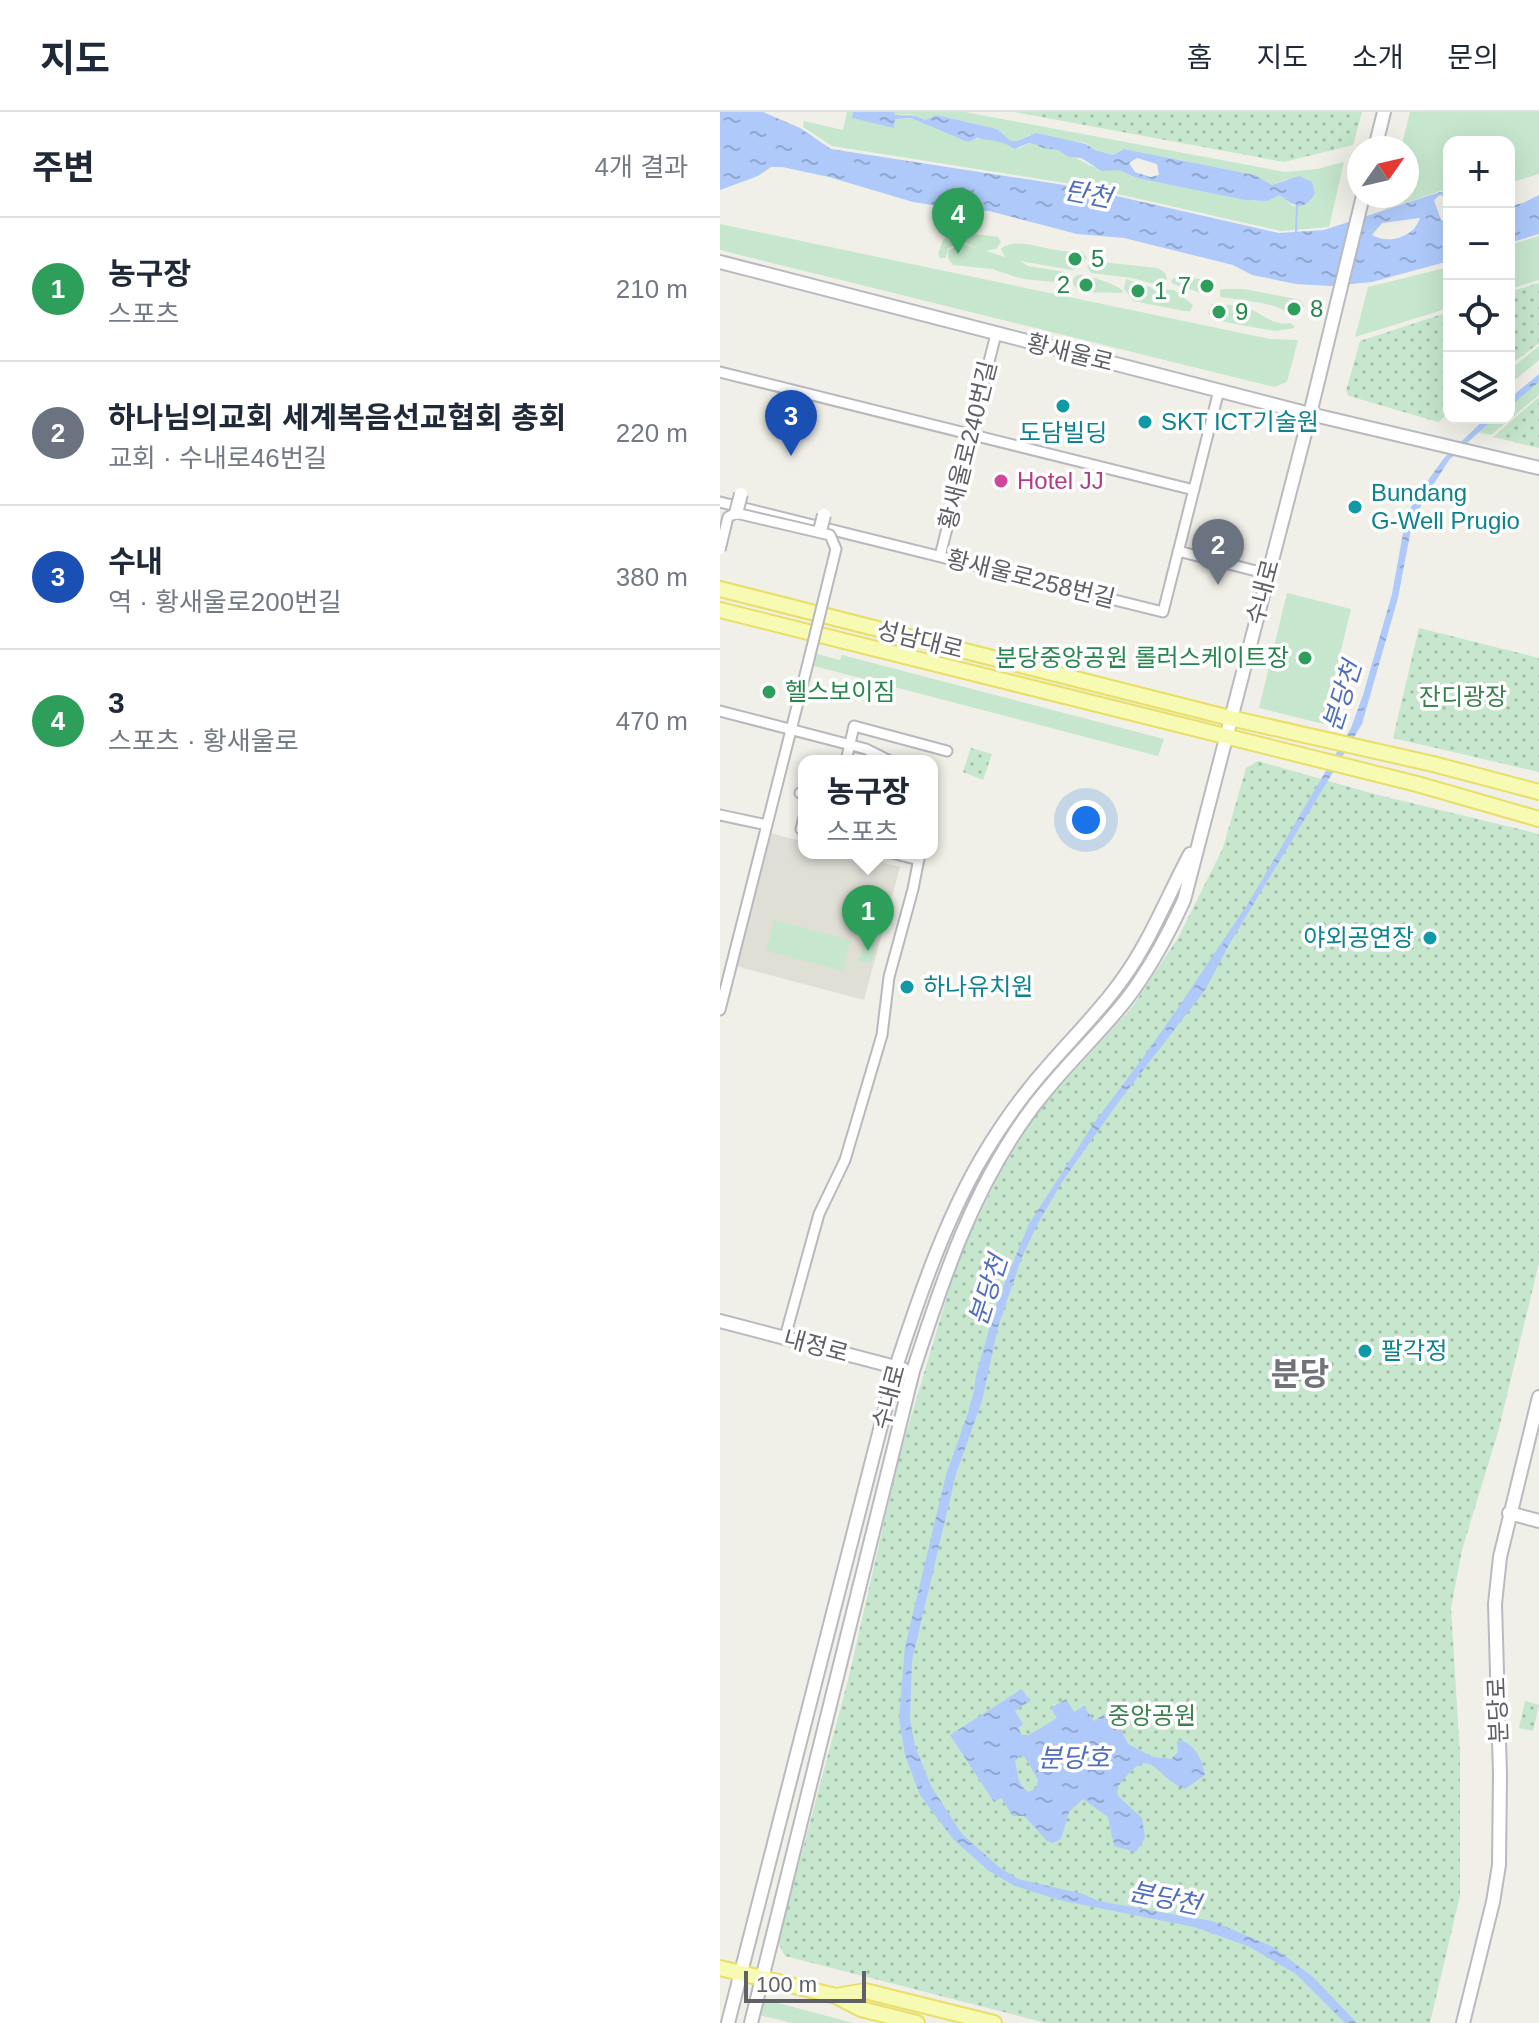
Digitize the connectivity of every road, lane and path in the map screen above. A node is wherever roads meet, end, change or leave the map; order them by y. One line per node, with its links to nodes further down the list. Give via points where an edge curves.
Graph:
1 (1384, 112): 2 (main road)
2 (1377, 136)
3 (1360, 208): 8 (main road, 수내로)
4 (720, 262): 5 (main road, 황새울로)
5 (996, 334): 7 (main road, 황새울로); 9 (street, 황새울로240번길)
6 (720, 372): 9 (street)
7 (1219, 390): 8 (main road, 황새울로); 11 (street, 황새울로258번길)
8 (1310, 414): 10 (main road, 황새울로); 20 (main road, 수내로)
9 (970, 435): 11 (street); 19 (street, 황새울로240번길)
10 (1539, 468)
11 (1194, 490): 18 (street, 황새울로258번길)
12 (741, 494): 14 (main road, bridge)
13 (720, 502): 19 (street, 황새울로258번길)
14 (736, 513): 16 (street, bridge); 17 (street, bridge, via 728,517)
15 (824, 515): 16 (main road, bridge)
16 (820, 531): 25 (street, bridge, via 830,535 836,549)
17 (720, 550)
18 (1178, 551): 19 (street, 황새울로258번길, via 1163,612); 20 (street)
19 (940, 556)
20 (1268, 574): 24 (main road, 수내로)
21 (720, 589): 24 (main road, 성남대로)
22 (720, 610): 26 (main road, 성남대로)
23 (720, 711): 25 (street)
24 (1230, 718): 26 (main road, 수내로); 31 (main road, 성남대로)
25 (791, 729): 27 (street); 34 (street)
26 (1226, 737): 33 (main road, 성남대로); 35 (main road, 수내로)
27 (850, 744): 28 (street, via 854,726); 29 (street); 30 (street)
28 (947, 751)
29 (847, 755)
30 (880, 755)
31 (1539, 792)
32 (720, 815): 34 (street)
33 (1539, 819)
34 (767, 825): 37 (street)
35 (1199, 837): 40 (main road, 수내로, via 1125,976 1022,1097 982,1157 940,1248); 41 (main road, 수내로, via 1184,900 1156,957 1030,1110 982,1186 942,1279)
36 (918, 859): 39 (street, via 889,977 882,1035 845,1160 819,1214)
37 (720, 1010)
38 (720, 1321): 39 (main road, 내정로)
39 (785, 1337): 40 (main road, 내정로)
40 (896, 1367): 41 (main road, 내정로); 46 (main road, 수내로)
41 (913, 1371): 47 (main road, 수내로)
42 (1539, 1397): 43 (main road, 분당로)
43 (1509, 1513): 44 (main road); 53 (main road, 분당로, via 1495,1604 1499,1865)
44 (1539, 1521)
45 (720, 1968): 46 (main road)
46 (741, 1974): 47 (main road); 49 (main road, 수내로)
47 (761, 1980): 48 (main road); 50 (main road, 수내로)
48 (836, 1996): 51 (main road, via 861,2009); 52 (main road, via 865,1991)
49 (728, 2023)
50 (751, 2023)
51 (917, 2023)
52 (994, 2023)
53 (1463, 2023)

